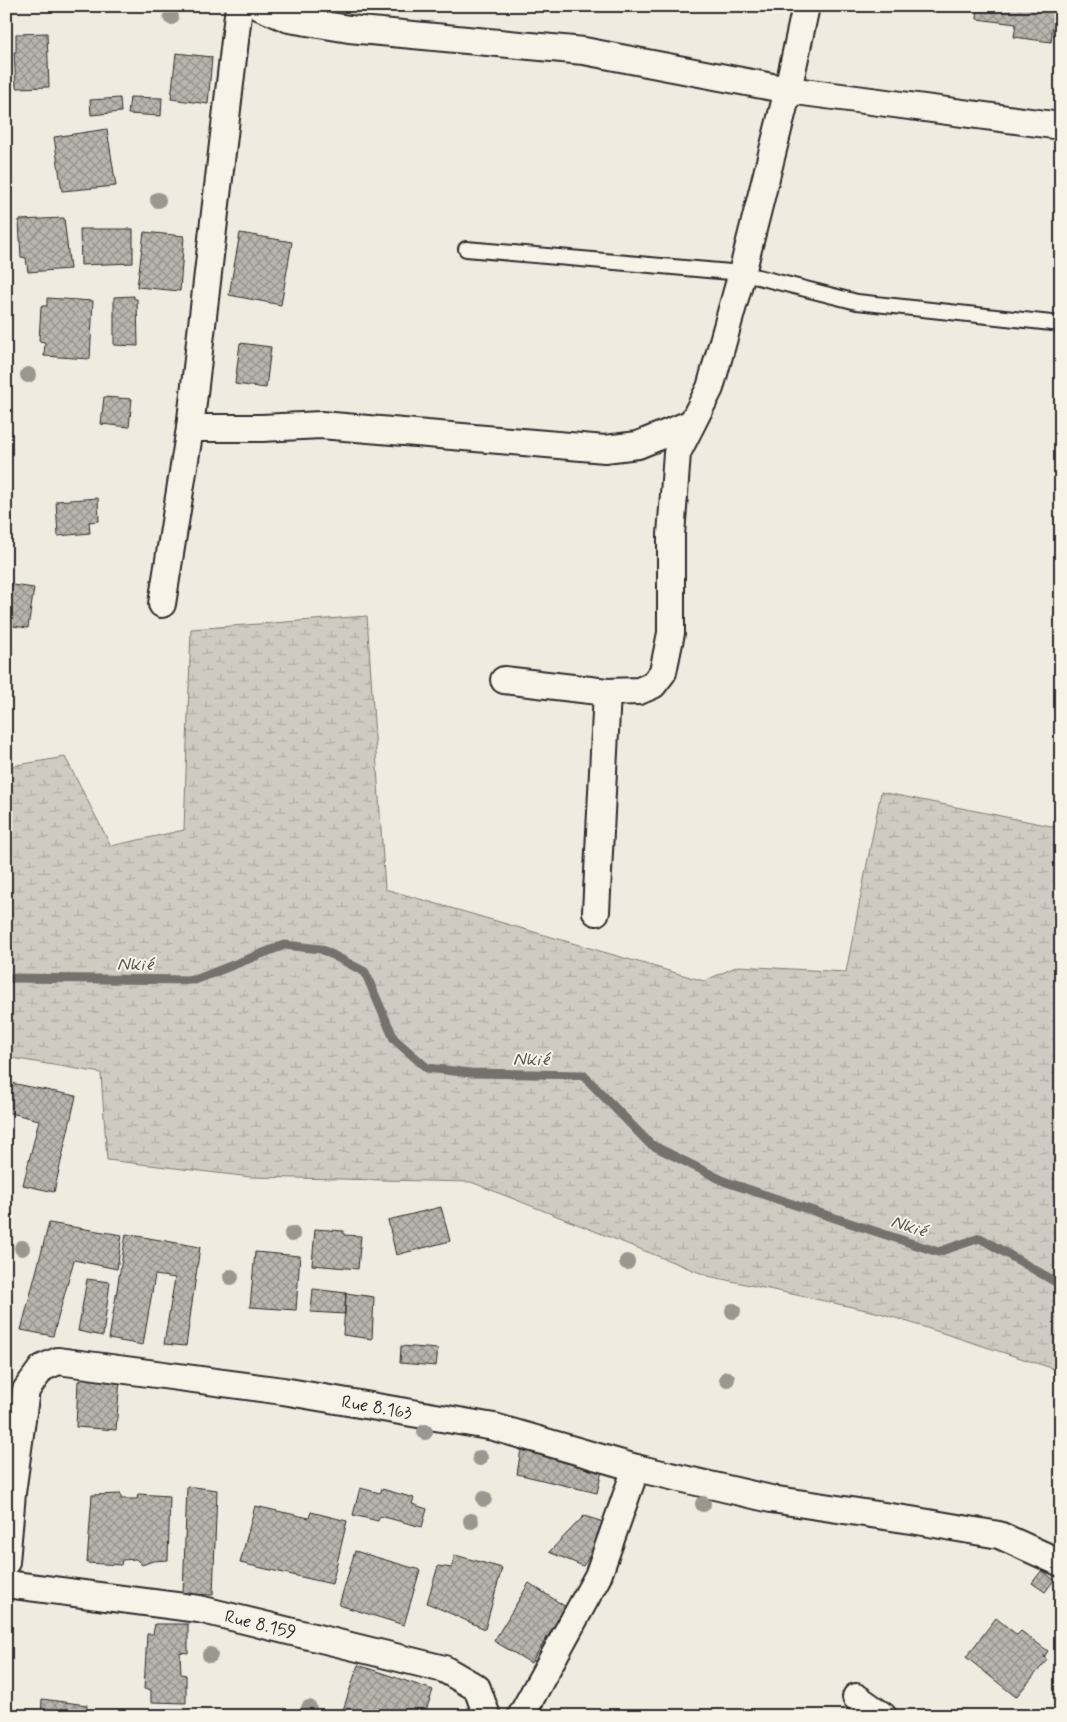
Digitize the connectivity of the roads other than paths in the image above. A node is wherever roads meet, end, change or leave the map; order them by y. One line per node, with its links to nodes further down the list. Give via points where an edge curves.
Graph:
1 (239, 6): 10 (street)
2 (258, 6): 4 (street, via 288,19 349,29 584,51)
3 (806, 6): 4 (street)
4 (788, 90): 5 (street); 7 (street)
5 (1061, 126)
6 (466, 249): 7 (lane)
7 (742, 273): 8 (lane, via 857,302); 9 (street, via 710,388)
8 (1061, 324)
9 (692, 423): 10 (street, via 638,445 605,449 321,425); 13 (street, via 677,453 671,535 671,633 663,672 653,685 639,691)
10 (190, 428): 11 (street)
11 (162, 604)
12 (504, 680): 13 (street)
13 (607, 692): 14 (street)
14 (596, 912)
15 (636, 1468): 16 (street, Rue 8.163, via 494,1427 283,1392 58,1361 42,1368 26,1390); 18 (street, Rue 8.163, via 771,1500 999,1536); 22 (street, via 598,1576)
16 (9, 1493): 17 (street, Rue 8.163)
17 (6, 1562)
18 (1061, 1563)
19 (6, 1584): 21 (street, Rue 8.159, via 199,1609 444,1668 477,1688)
20 (856, 1697): 23 (street)
21 (487, 1716)
22 (521, 1716)
23 (883, 1716)

